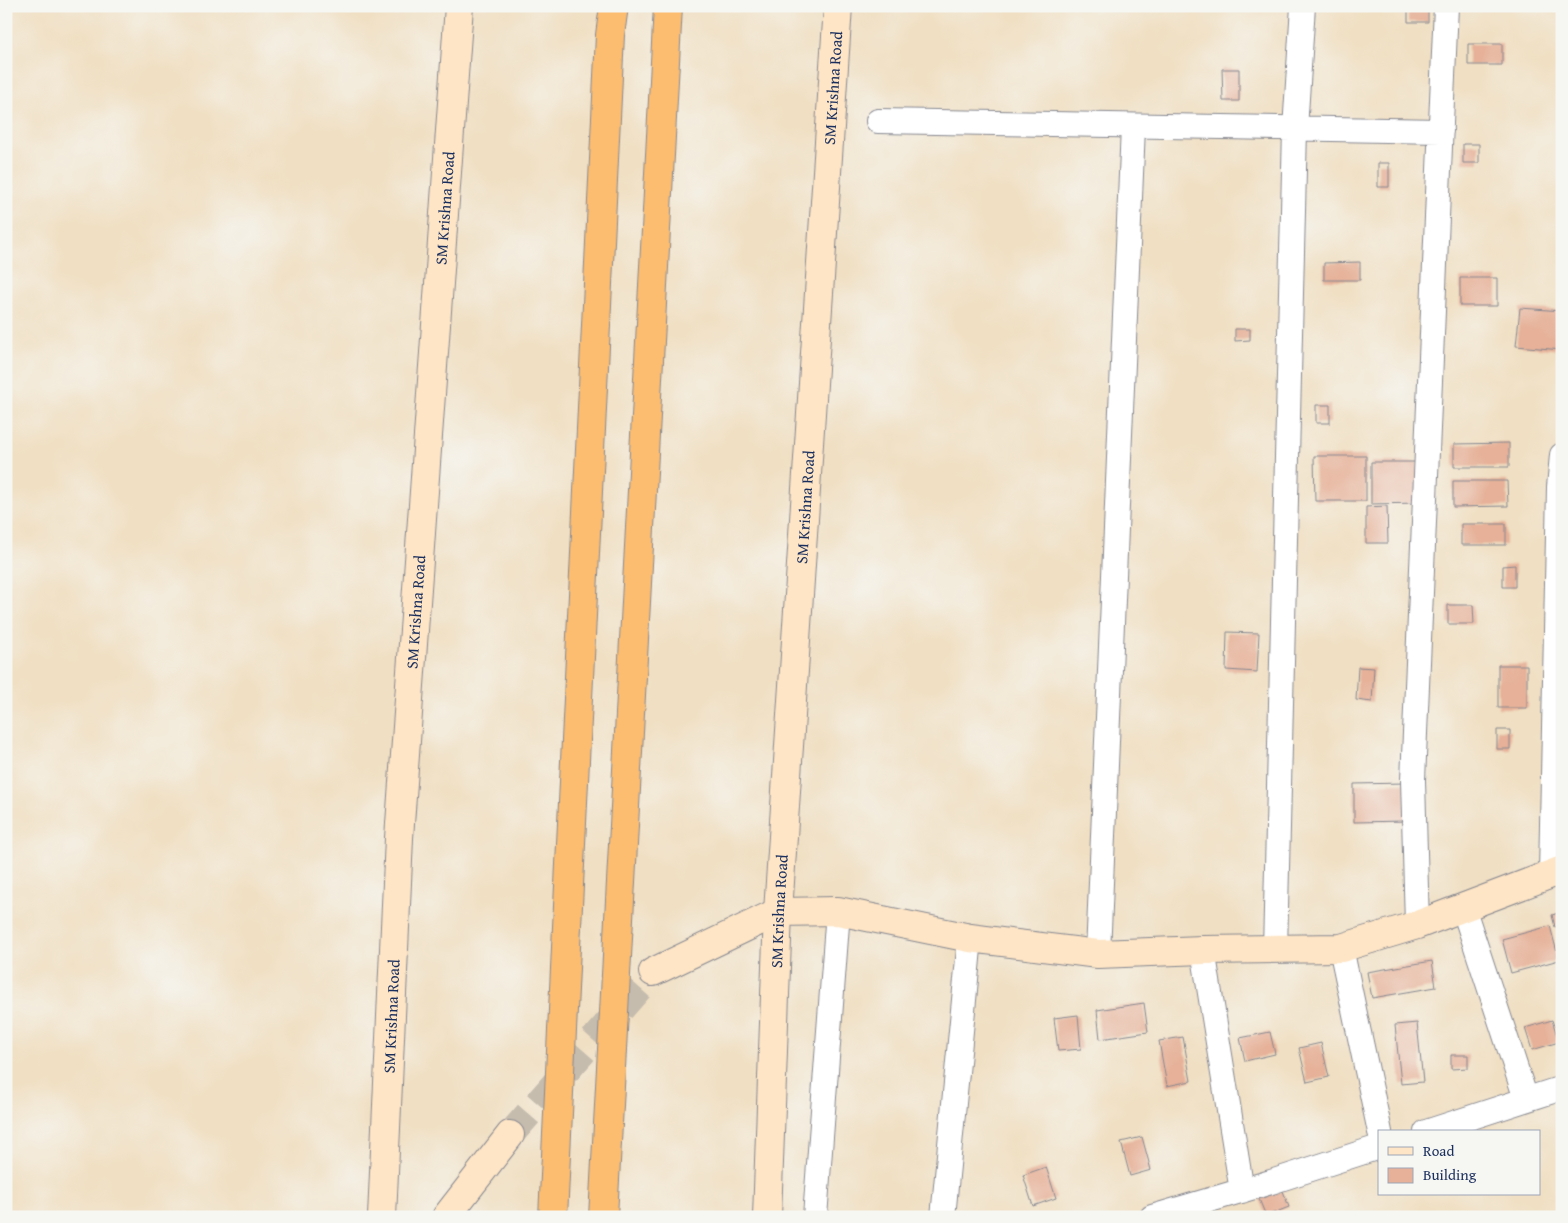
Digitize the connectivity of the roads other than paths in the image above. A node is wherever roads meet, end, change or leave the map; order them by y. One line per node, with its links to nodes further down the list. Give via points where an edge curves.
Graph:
1 (459, 6): 30 (street, SM Krishna Road, via 399,838)
2 (614, 6): 32 (highway, via 610,35)
3 (668, 6): 33 (highway)
4 (838, 6): 15 (street, SM Krishna Road)
5 (1303, 6): 9 (street)
6 (1446, 6): 10 (street)
7 (878, 121): 8 (street)
8 (1134, 127): 9 (street); 21 (street)
9 (1295, 129): 10 (street); 20 (street)
10 (1441, 131): 16 (street, via 1413,780)
11 (1562, 455): 12 (street, via 1559,487)
12 (1557, 872): 13 (street)
13 (1463, 907): 16 (street); 24 (street)
14 (838, 911): 15 (street); 17 (street); 35 (street)
15 (778, 912): 22 (street); 34 (street, SM Krishna Road)
16 (1416, 925): 18 (street)
17 (970, 938): 21 (street); 36 (street)
18 (1341, 948): 20 (street); 25 (street)
19 (1203, 950): 20 (street); 21 (street); 29 (street)
20 (1274, 950)
21 (1098, 954)
22 (653, 972)
23 (1562, 1088): 24 (street)
24 (1526, 1099): 26 (street)
25 (1380, 1130)
26 (1432, 1130)
27 (510, 1135): 31 (street)
28 (1378, 1147): 29 (street)
29 (1242, 1191): 37 (street)
30 (382, 1217)
31 (446, 1217)
32 (553, 1217)
33 (603, 1217)
34 (767, 1217)
35 (815, 1217)
36 (943, 1217)
37 (1152, 1217)

